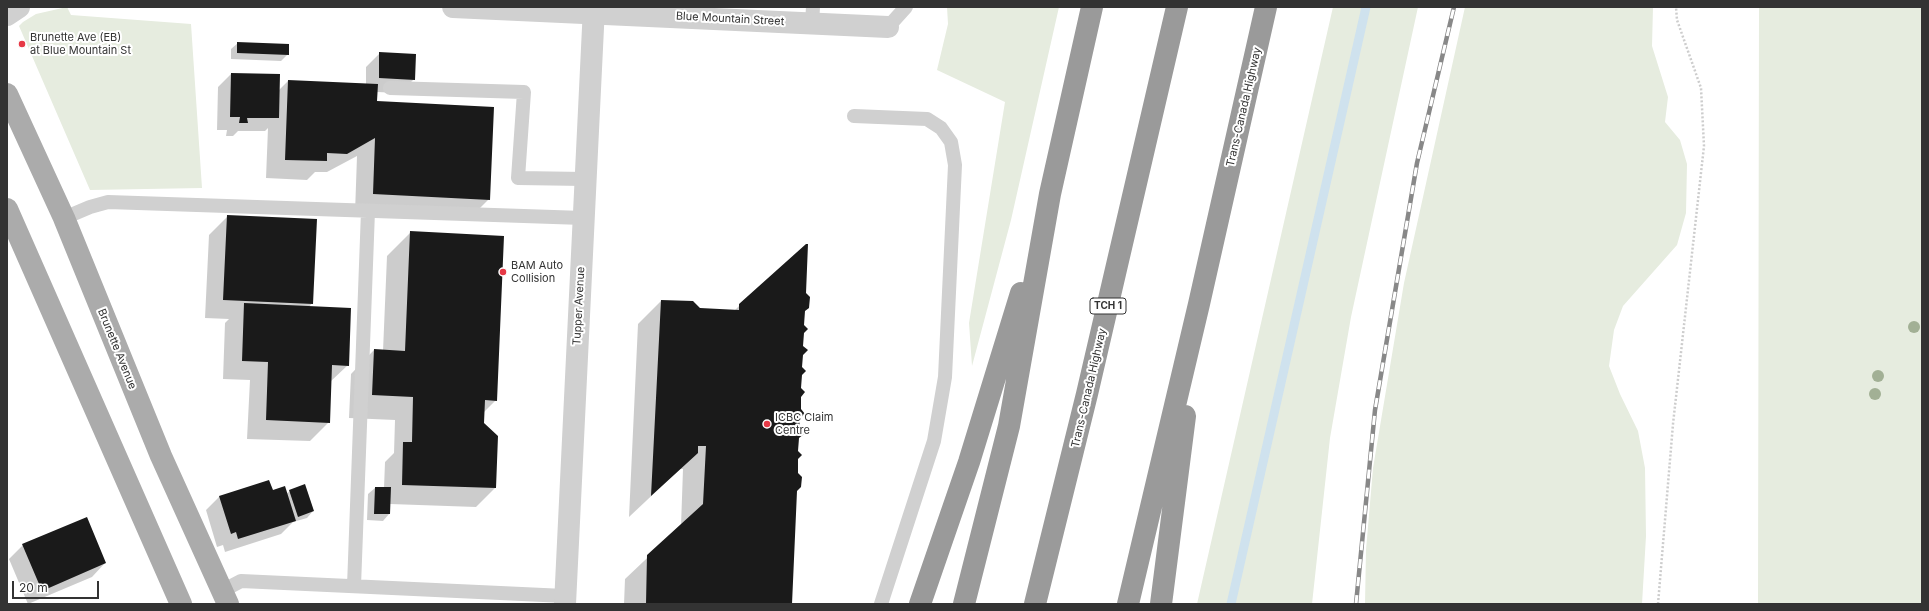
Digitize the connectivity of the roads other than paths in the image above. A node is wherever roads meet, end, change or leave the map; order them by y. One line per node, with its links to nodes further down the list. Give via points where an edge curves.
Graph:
1 (19, 7): 8 (street)
2 (453, 7): 7 (street, Blue Mountain Street)
3 (906, 7): 10 (lane)
4 (1092, 7): 15 (highway)
5 (1177, 7): 28 (highway, Trans-Canada Highway / TCH 1)
6 (1266, 7): 20 (highway, Trans-Canada Highway)
7 (593, 10): 9 (street, Blue Mountain Street); 14 (street, Tupper Avenue)
8 (7, 15)
9 (812, 15): 10 (street, Blue Mountain Street)
10 (888, 26)
11 (390, 88): 14 (lane, via 524,92 518,178)
12 (7, 94): 18 (main road, Brunette Avenue)
13 (854, 116): 25 (lane, via 927,119 941,128 952,142 955,166 946,377 934,441)
14 (585, 179): 19 (street, Tupper Avenue)
15 (1050, 194): 26 (highway, via 970,462); 27 (highway, via 1009,426)
16 (7, 209): 24 (main road)
17 (368, 211): 18 (lane, via 108,202); 19 (lane); 21 (lane)
18 (64, 218): 22 (main road, Brunette Avenue, via 161,456)
19 (583, 218): 23 (street, Tupper Avenue)
20 (1199, 304): 29 (highway, Trans-Canada Highway); 30 (highway)
21 (354, 586): 22 (lane, via 241,581); 23 (lane)
22 (225, 598)
23 (565, 600)
24 (181, 604)
25 (881, 604)
26 (920, 604)
27 (964, 604)
28 (1035, 604)
29 (1128, 604)
30 (1161, 604)

